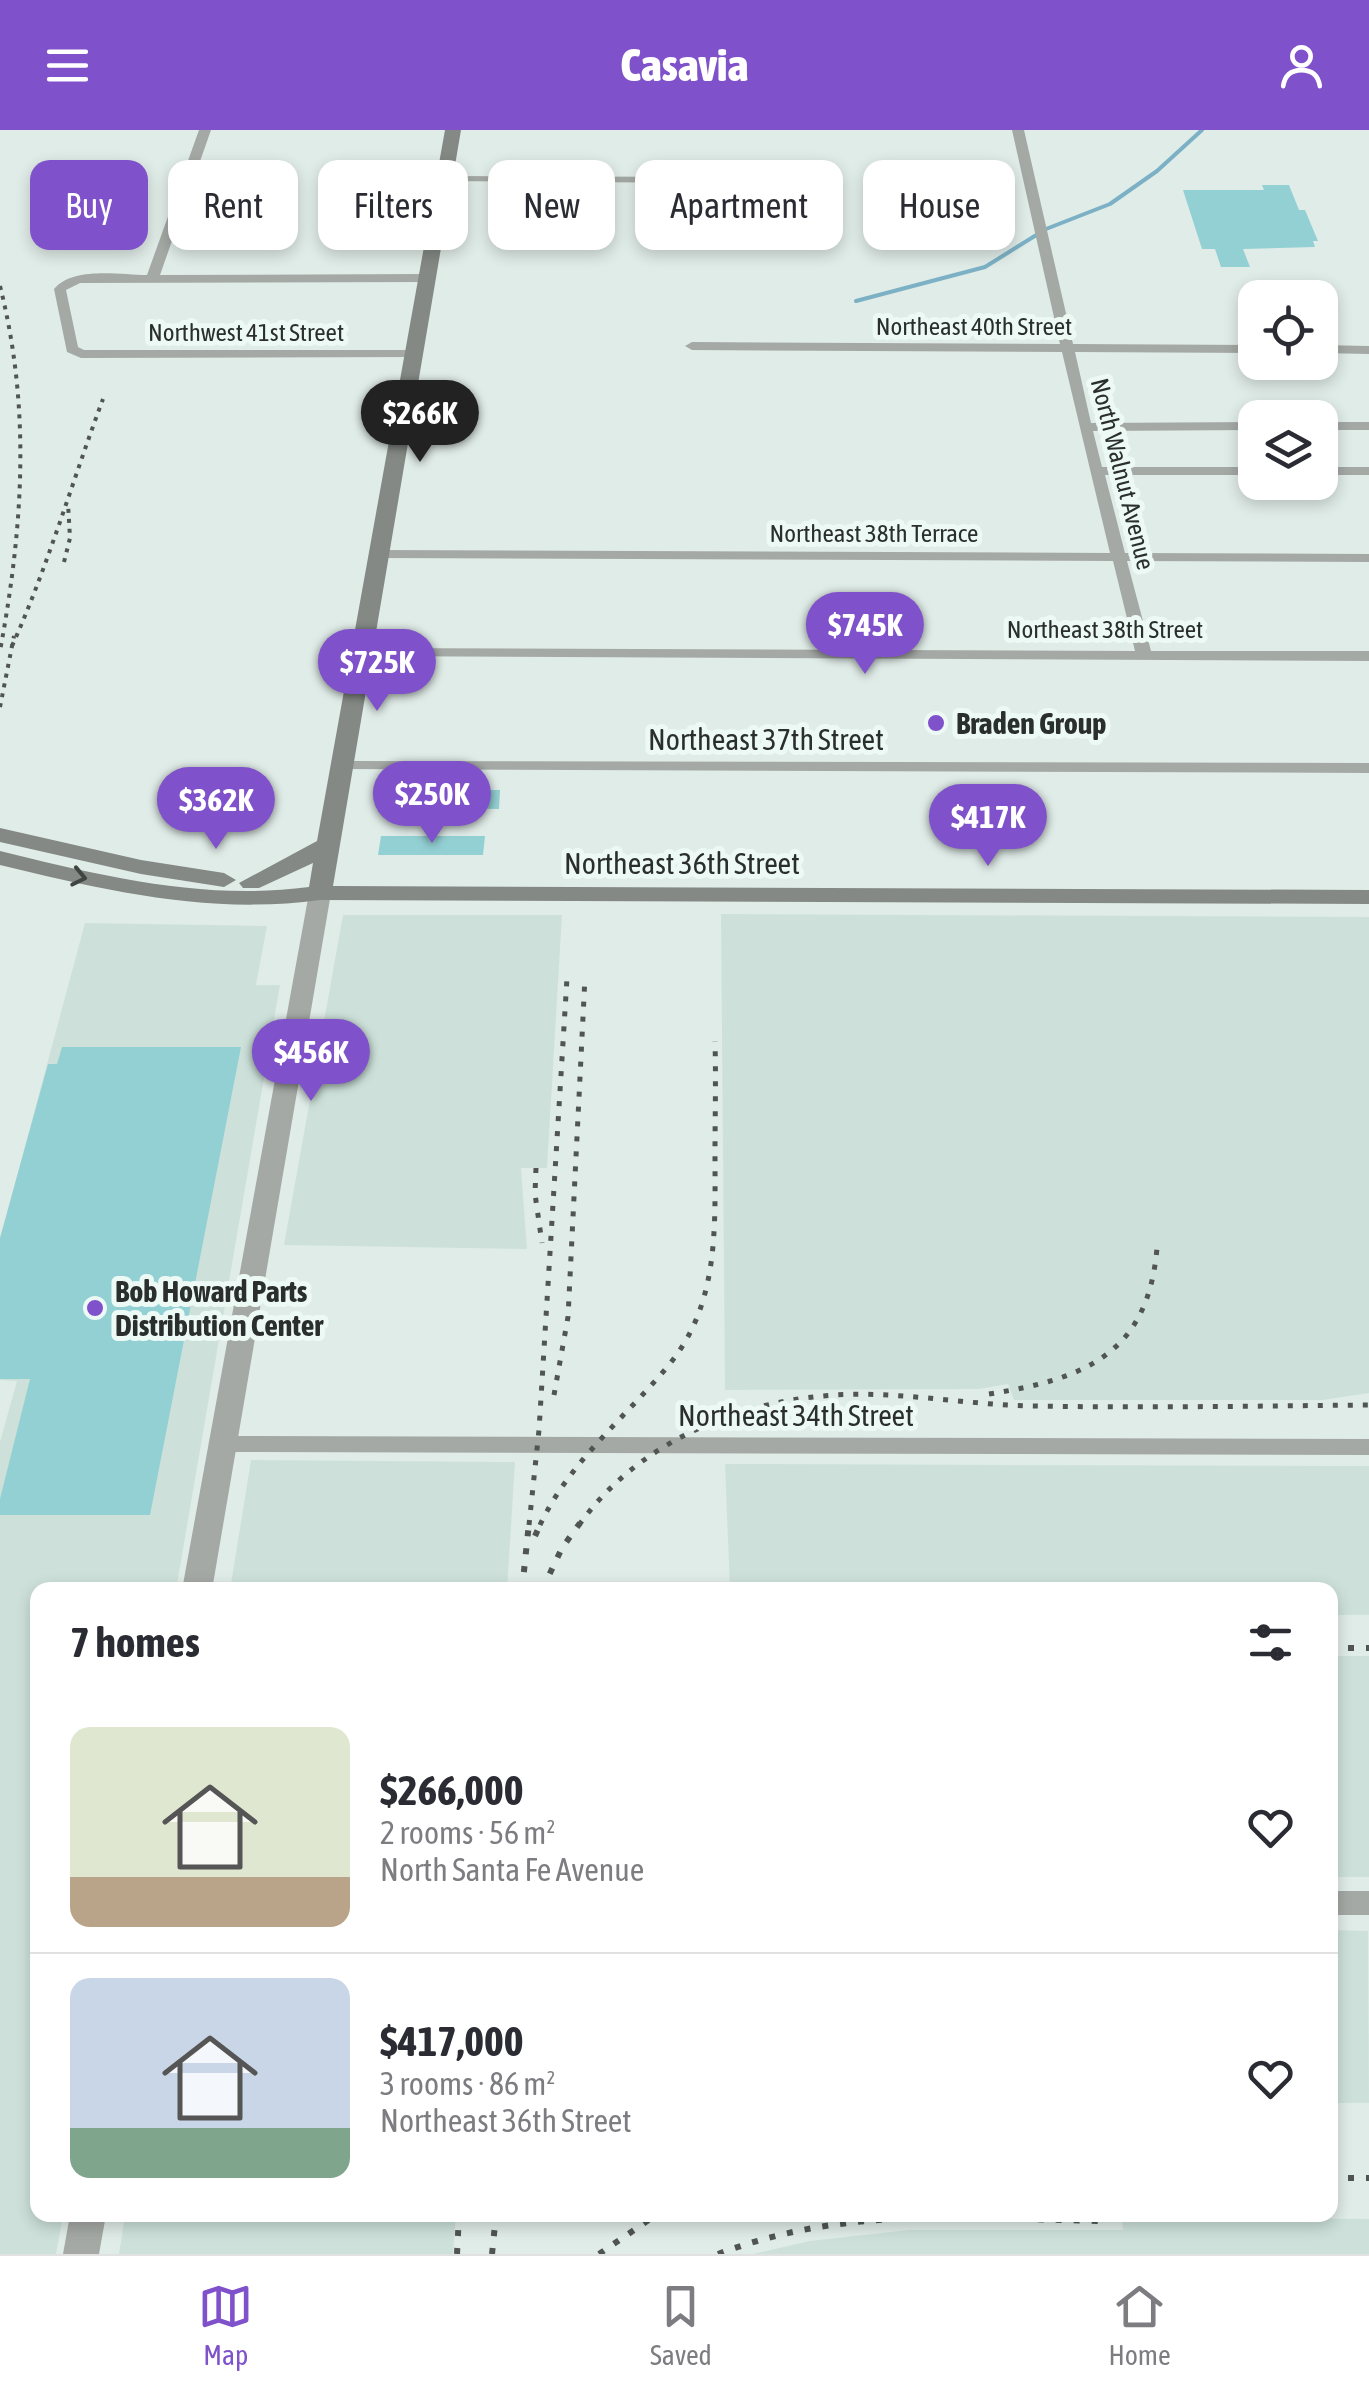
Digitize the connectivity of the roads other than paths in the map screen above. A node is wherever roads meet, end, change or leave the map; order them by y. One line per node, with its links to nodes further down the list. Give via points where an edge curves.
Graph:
1 (205, 130): 8 (street)
2 (452, 130): 4 (main road)
3 (1018, 130): 10 (street, North Walnut Avenue)
4 (447, 160)
5 (444, 182): 5 (street, via 716,184 716,180)
6 (431, 250): 7 (main road)
7 (426, 278): 8 (street); 14 (main road)
8 (152, 279): 14 (street, Northwest 41st Street, via 68,282 60,292 72,349)
9 (692, 346): 10 (street, Northeast 40th Street)
10 (1070, 349): 11 (street, Northeast 40th Street); 18 (street, North Walnut Avenue)
11 (1238, 349)
12 (1338, 350): 13 (street)
13 (1369, 350)
14 (414, 354): 23 (main road)
15 (1238, 426): 18 (street)
16 (1338, 426): 17 (street)
17 (1369, 426)
18 (1085, 427): 19 (street, North Walnut Avenue)
19 (1096, 471): 20 (street); 24 (street, North Walnut Avenue)
20 (1238, 471)
21 (1338, 471): 22 (street)
22 (1369, 471)
23 (379, 554): 24 (street, Northeast 38th Terrace); 26 (main road)
24 (1120, 556): 25 (street, Northeast 38th Terrace); 27 (street, North Walnut Avenue)
25 (1369, 558)
26 (362, 653): 27 (street, Northeast 38th Street); 29 (main road)
27 (1144, 654): 28 (street, Northeast 38th Street)
28 (1369, 656)
29 (342, 766): 30 (street, Northeast 37th Street); 32 (main road)
30 (1369, 768)
31 (0, 835): 34 (main road)
32 (329, 844): 34 (main road); 35 (main road)
33 (0, 858): 35 (main road, Northeast 36th Street, one-way to 35, via 172,894 282,900)
34 (251, 883): 35 (main road)
35 (320, 893): 36 (main road, Northeast 36th Street); 37 (street)
36 (1369, 897)
37 (223, 1444): 38 (street, Northeast 34th Street); 39 (street)
38 (1369, 1447)
39 (198, 1582)
40 (1338, 1903): 41 (street)
41 (1369, 1903)
42 (87, 2222): 43 (street)
43 (81, 2254)

